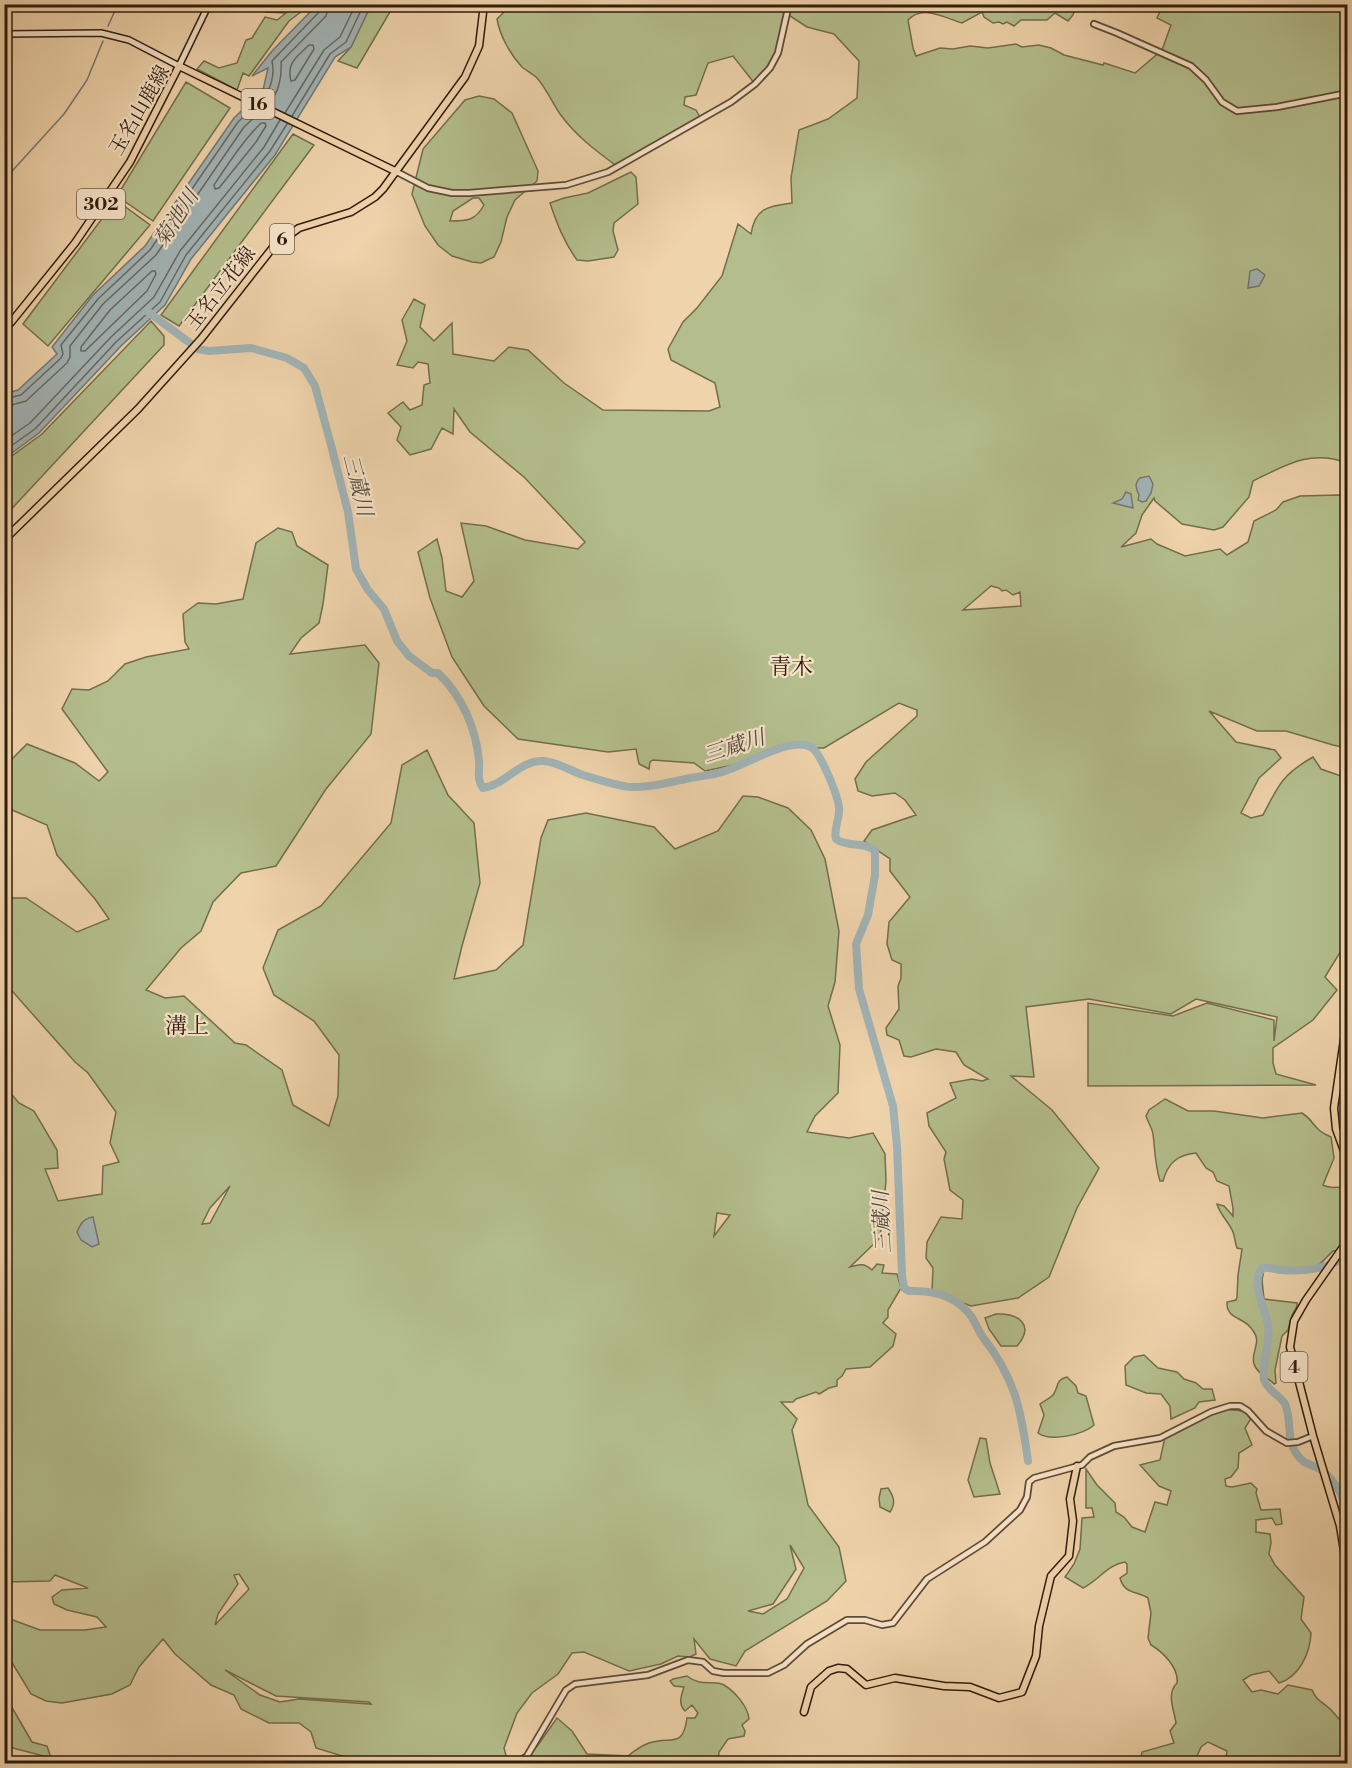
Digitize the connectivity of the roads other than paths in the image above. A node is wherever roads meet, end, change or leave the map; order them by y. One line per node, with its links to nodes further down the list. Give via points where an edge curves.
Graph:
1 (209, 4): 6 (main road, 302)
2 (484, 4): 8 (main road, 玉名立花線 / 6, via 479,46 465,77)
3 (789, 4): 8 (street, via 778,53 755,84 731,102 608,172 566,185 469,193 428,188)
4 (1094, 24): 7 (street, via 1191,66 1222,102 1237,111)
5 (4, 34): 6 (main road, via 101,33 129,40)
6 (179, 66): 8 (main road, 玉名山鹿線 / 16); 9 (main road, 玉名山鹿線 / 302, via 130,162 75,243)
7 (1347, 93)
8 (397, 172): 10 (main road, 玉名立花線 / 6, via 383,189 351,212 299,228 274,246 189,353 138,409)
9 (4, 331)
10 (4, 540)
11 (1347, 1012): 12 (main road, via 1334,1108)
12 (1347, 1162)
13 (1347, 1240): 14 (main road, 4, via 1298,1314 1290,1337)
14 (1313, 1436): 15 (street, via 1291,1443 1278,1440 1248,1411 1230,1406 1152,1440 1103,1450); 16 (main road, 4, via 1340,1526)
15 (1077, 1466): 17 (main road, via 1070,1499 1073,1521 1069,1556 1051,1576 1036,1656 1022,1692 999,1698 970,1687 896,1678 866,1685 847,1669 838,1668 811,1687); 22 (street, via 1029,1482 1020,1510 985,1542 927,1579 893,1623 847,1620 768,1673 724,1673 688,1660 648,1675 575,1684 566,1690 526,1756)
16 (1347, 1576)
17 (804, 1712)
18 (9, 1764): 19 (street)
19 (30, 1764)
20 (160, 1764): 21 (street)
21 (169, 1764)
22 (516, 1764)

